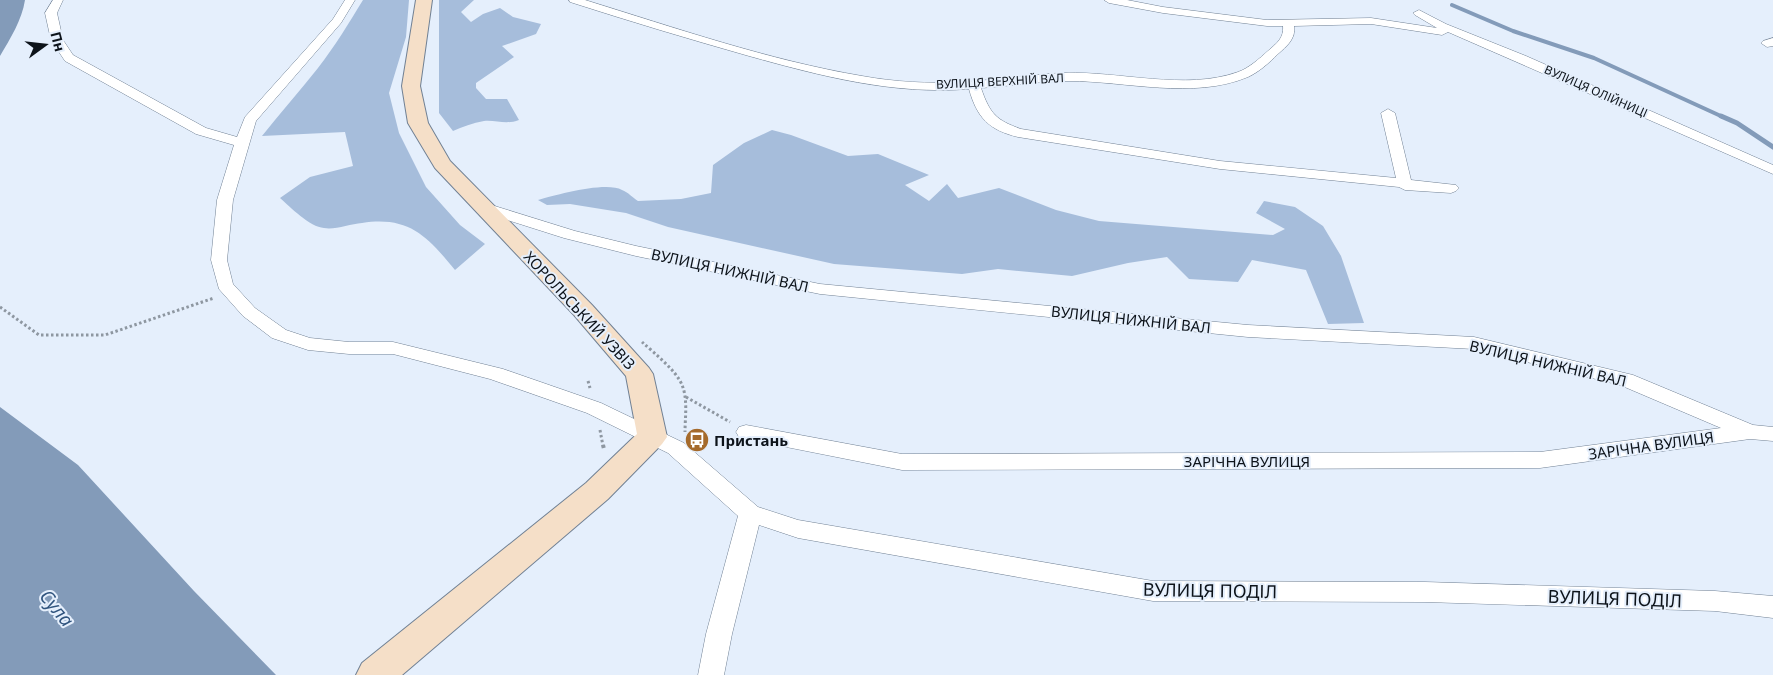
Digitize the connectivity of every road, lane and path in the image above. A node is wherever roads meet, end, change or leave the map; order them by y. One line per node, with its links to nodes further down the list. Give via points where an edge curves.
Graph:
1 (58, 0): 13 (street, via 51,13 57,40 69,58 201,131)
2 (350, 0): 13 (street, via 337,21 250,120)
3 (424, 0): 17 (main road, ХОРОЛЬСЬКИЙ УЗВІЗ, via 411,86 418,123 442,164)
4 (574, 0): 11 (street, ВУЛИЦЯ ВЕРХНІЙ ВАЛ, via 729,48 870,82)
5 (1109, 0): 9 (street, via 1163,10)
6 (1424, 0): 7 (street)
7 (1419, 13): 8 (street); 10 (street, ВУЛИЦЯ ОЛІЙНИЦІ)
8 (1371, 21): 9 (street); 10 (street, via 1435,30)
9 (1288, 23): 11 (street, ВУЛИЦЯ ВЕРХНІЙ ВАЛ, via 1291,32 1288,40 1260,64 1242,74 1217,80 1167,83 1065,77)
10 (1485, 43): 14 (street, ВУЛИЦЯ ОЛІЙНИЦІ)
11 (974, 85): 15 (street, via 988,119 1018,133 1220,165)
12 (1388, 114): 15 (street)
13 (242, 143): 18 (street, via 225,200 218,260 224,285)
14 (1773, 170)
15 (1405, 185): 16 (street)
16 (1451, 188)
17 (485, 208): 22 (street, ВУЛИЦЯ НИЖНІЙ ВАЛ, via 636,251 820,288 1248,331 1474,343 1626,380); 24 (main road, ХОРОЛЬСЬКИЙ УЗВІЗ, via 639,374)
18 (231, 292): 19 (path, via 106,334 39,335); 24 (street, via 249,312 279,334 308,344 393,348 496,374 594,408)
19 (0, 308)
20 (685, 396): 21 (path)
21 (746, 432): 22 (street, ЗАРІЧНА ВУЛИЦЯ, via 902,462 1540,460)
22 (1750, 432): 23 (street, ВУЛИЦЯ НИЖНІЙ ВАЛ)
23 (1773, 434)
24 (652, 437): 25 (street, ВУЛИЦЯ ПОДІЛ, via 676,448); 27 (main road, via 597,491)
25 (750, 514): 26 (street, ВУЛИЦЯ ПОДІЛ, via 798,529 1153,591 1425,592 1715,601); 28 (street)
26 (1773, 607)
27 (375, 675)
28 (711, 675)

